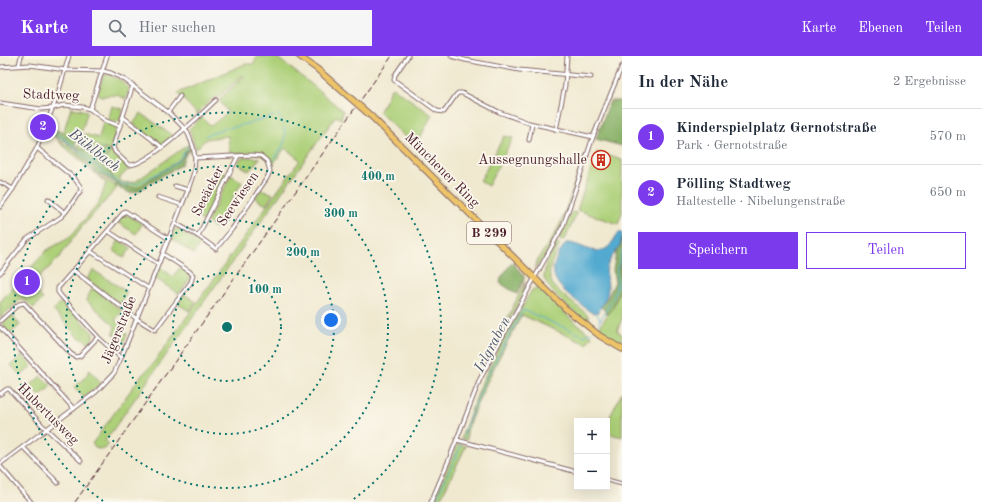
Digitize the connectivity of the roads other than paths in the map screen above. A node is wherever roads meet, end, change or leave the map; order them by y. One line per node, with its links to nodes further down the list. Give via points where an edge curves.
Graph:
1 (21, 56): 8 (street)
2 (69, 56): 11 (street)
3 (107, 56): 12 (street)
4 (299, 56): 51 (main road, Münchener Ring / B 299, bridge, via 371,116)
5 (408, 56): 23 (street, via 394,78 396,82 440,112 460,93 499,112)
6 (451, 56): 13 (street, via 511,69)
7 (567, 56): 13 (street)
8 (19, 65): 10 (street); 11 (street)
9 (622, 66): 27 (street)
10 (0, 67)
11 (66, 70): 12 (street); 19 (street)
12 (103, 71): 15 (street); 20 (street)
13 (567, 75): 14 (street); 26 (street)
14 (591, 77)
15 (133, 86): 21 (street); 22 (street)
16 (180, 96): 21 (street)
17 (216, 100): 25 (street)
18 (0, 103): 19 (street, Stadtweg, via 41,109)
19 (53, 108): 20 (street, Stadtweg, via 68,105); 30 (street)
20 (90, 110): 24 (street, Stadtweg, via 106,121)
21 (168, 112): 25 (street)
22 (123, 118): 24 (street); 29 (street)
23 (532, 124): 26 (street); 28 (street)
24 (120, 126): 29 (street, via 113,149 127,164 134,164)
25 (185, 129): 29 (street); 32 (street, Jägerstraße, via 193,146)
26 (556, 130): 27 (street)
27 (593, 138): 51 (street, via 563,226)
28 (529, 140)
29 (163, 146)
30 (37, 148): 35 (street); 41 (street, via 74,178 81,188)
31 (238, 156): 32 (street, Seewiesen); 44 (street, Seeäcker); 44 (street, Seewiesen, via 261,156 269,164 268,174 216,249)
32 (195, 158): 36 (street, Jägerstraße, via 194,172)
33 (0, 182): 35 (street)
34 (175, 186): 36 (street)
35 (13, 189): 40 (street)
36 (188, 190): 39 (street, Jägerstraße)
37 (158, 197): 39 (street)
38 (48, 199): 41 (street)
39 (182, 205): 42 (street, Jägerstraße)
40 (0, 207)
41 (65, 213): 50 (street, via 26,239)
42 (175, 222): 44 (street, Seewiesen); 45 (street, Jägerstraße)
43 (108, 231): 45 (street, via 125,211); 46 (street); 48 (street)
44 (198, 236)
45 (169, 239): 47 (street, Jägerstraße)
46 (90, 251): 49 (street); 52 (street)
47 (163, 254): 48 (street, Jägerstraße); 53 (street, via 192,273 193,278 156,330)
48 (158, 264): 52 (street, Jägerstraße)
49 (73, 270): 53 (street); 56 (street, via 58,288 58,292)
50 (0, 273)
51 (535, 278): 57 (main road, Münchener Ring / B 299, via 578,319); 62 (street, via 480,379)
52 (148, 288): 53 (street, Jägerstraße)
53 (136, 319): 58 (street, Jägerstraße)
54 (0, 321): 56 (street, via 19,304 24,303 76,357)
55 (0, 327): 60 (street)
56 (98, 337): 58 (street)
57 (622, 349)
58 (121, 358): 60 (street, Jägerstraße, via 108,380)
59 (0, 394): 61 (street, Hubertusweg, via 9,389)
60 (74, 409): 61 (street, Jägerstraße)
61 (47, 429): 63 (street, Jägerstraße); 64 (street, Hubertusweg)
62 (457, 440): 66 (street); 71 (street)
63 (23, 447): 65 (street, Jägerstraße); 68 (street)
64 (81, 461)
65 (0, 465): 70 (street)
66 (574, 471)
67 (610, 481): 69 (street)
68 (58, 483)
69 (622, 484)
70 (31, 502)
71 (431, 502)

